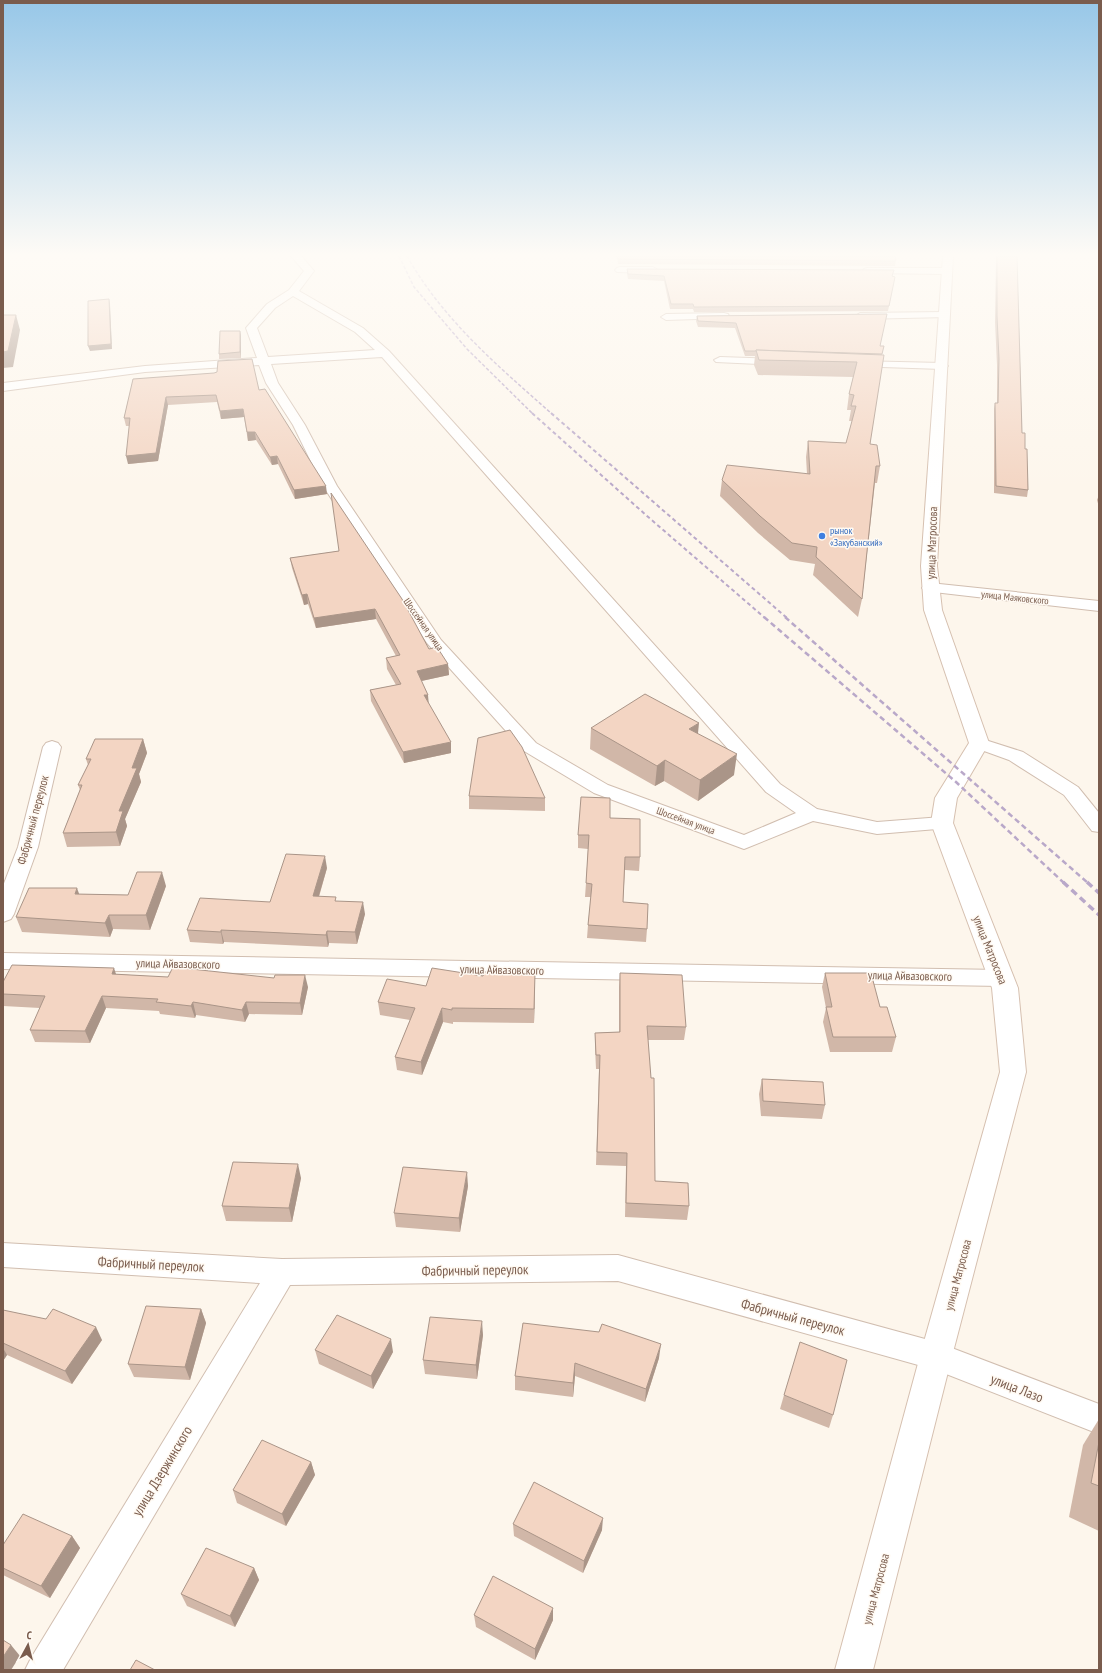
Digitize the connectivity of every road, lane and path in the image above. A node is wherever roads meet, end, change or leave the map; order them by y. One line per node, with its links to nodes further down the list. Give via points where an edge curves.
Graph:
1 (253, 334): 6 (street, Шоссейная улица)
2 (364, 334): 4 (street)
3 (943, 334): 9 (main road, улица Матросова)
4 (385, 353): 6 (street); 15 (street, via 773,788)
5 (720, 360): 7 (street)
6 (263, 361): 10 (street, via 145,369); 15 (street, Шоссейная улица, via 272,383 299,425 330,486 435,643 530,747 601,789 744,842)
7 (791, 362)
8 (847, 364): 9 (street)
9 (942, 366): 11 (main road, улица Матросова, via 929,566)
10 (3, 388)
11 (930, 588): 12 (street, улица Маяковского); 13 (main road, улица Матросова, via 933,610)
12 (1099, 606)
13 (979, 744): 16 (main road, улица Матросова, via 946,798); 17 (street, via 1016,756 1070,791)
14 (52, 747): 18 (street, Фабричный переулок, via 28,847)
15 (811, 814): 16 (street, via 877,828)
16 (942, 823): 20 (main road, улица Матросова)
17 (1099, 826)
18 (3, 914)
19 (3, 962): 20 (street, улица Айвазовского)
20 (1002, 978): 23 (main road, улица Матросова, via 1012,1072)
21 (3, 1256): 22 (street, Фабричный переулок)
22 (282, 1272): 23 (street, Фабричный переулок, via 618,1268); 25 (street, улица Дзержинского)
23 (936, 1356): 24 (street, улица Лазо); 26 (main road, улица Матросова)
24 (1099, 1419)
25 (43, 1670)
26 (854, 1670)

